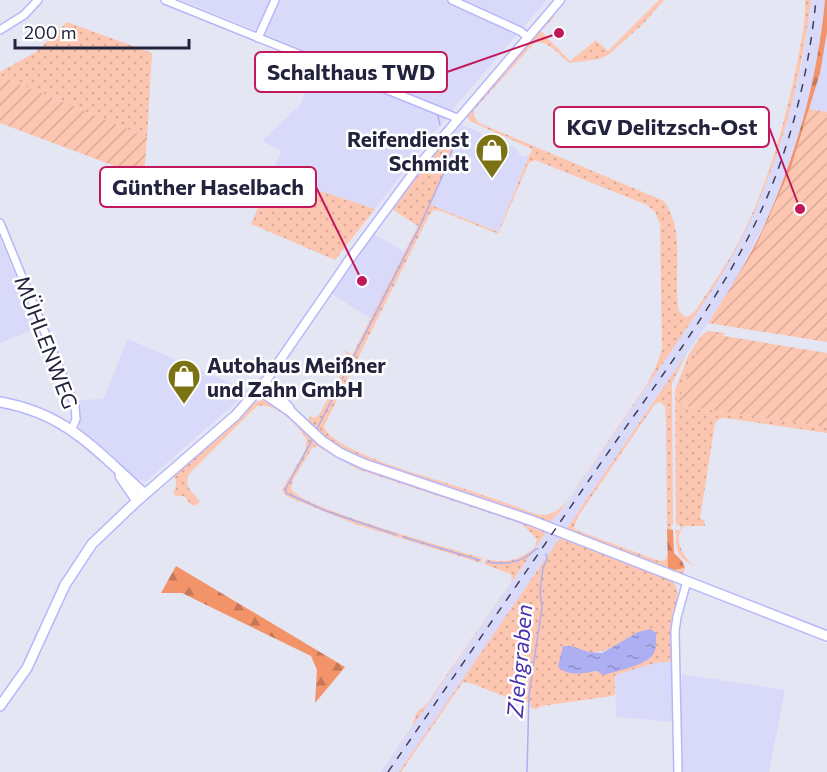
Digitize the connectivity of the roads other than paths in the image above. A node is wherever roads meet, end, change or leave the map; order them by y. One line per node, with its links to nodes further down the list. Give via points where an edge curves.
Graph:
1 (38, 0): 6 (street, via 24,15)
2 (165, 0): 8 (street)
3 (275, 0): 8 (street)
4 (452, 0): 7 (street)
5 (560, 0): 7 (street)
6 (0, 30)
7 (528, 37): 9 (street)
8 (258, 38): 9 (street)
9 (458, 118): 11 (street, via 349,260)
10 (0, 223): 13 (street, MÜHLENWEG, via 75,406)
11 (262, 386): 15 (main road, via 236,415); 17 (main road, via 340,453)
12 (0, 402): 13 (main road, via 34,410)
13 (72, 429): 14 (main road)
14 (118, 471): 15 (main road); 16 (main road)
15 (145, 494): 16 (main road)
16 (137, 501): 19 (main road, via 77,564 27,668)
17 (687, 581): 18 (main road); 20 (street, via 675,631)
18 (827, 636)
19 (0, 706)
20 (678, 772)

